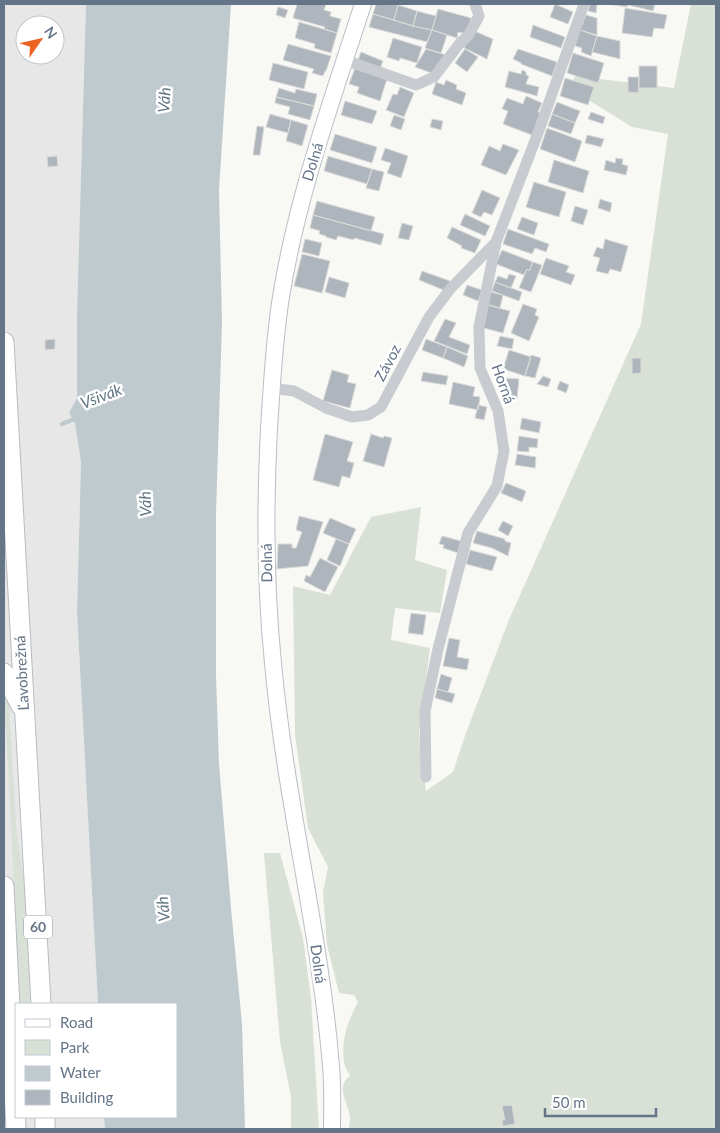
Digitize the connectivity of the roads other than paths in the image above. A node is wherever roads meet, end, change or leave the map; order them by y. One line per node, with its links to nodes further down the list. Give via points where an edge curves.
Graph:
1 (363, 4): 4 (main road, Dolná)
2 (475, 4): 4 (street, via 479,16 468,36 434,77 416,85)
3 (584, 4): 5 (street, Horná)
4 (344, 60): 7 (main road, Dolná, via 305,189 287,267)
5 (496, 242): 7 (street, Závoz, via 451,288 430,317 381,407 368,415 352,417 294,391); 12 (street, Horná, via 479,327 480,368 498,411 504,451 497,486 468,533 438,649 425,711)
6 (4, 342): 8 (main road, Ľavobrežná / 60)
7 (271, 388): 16 (main road, Dolná, via 266,481 272,662 319,967 331,1068)
8 (16, 539): 9 (main road); 11 (main road, Ľavobrežná / 60)
9 (4, 577)
10 (4, 674): 11 (main road)
11 (25, 714): 14 (main road, Ľavobrežná / 60)
12 (426, 778)
13 (4, 886): 15 (main road, 60)
14 (41, 1003)
15 (15, 1109)
16 (332, 1129)

